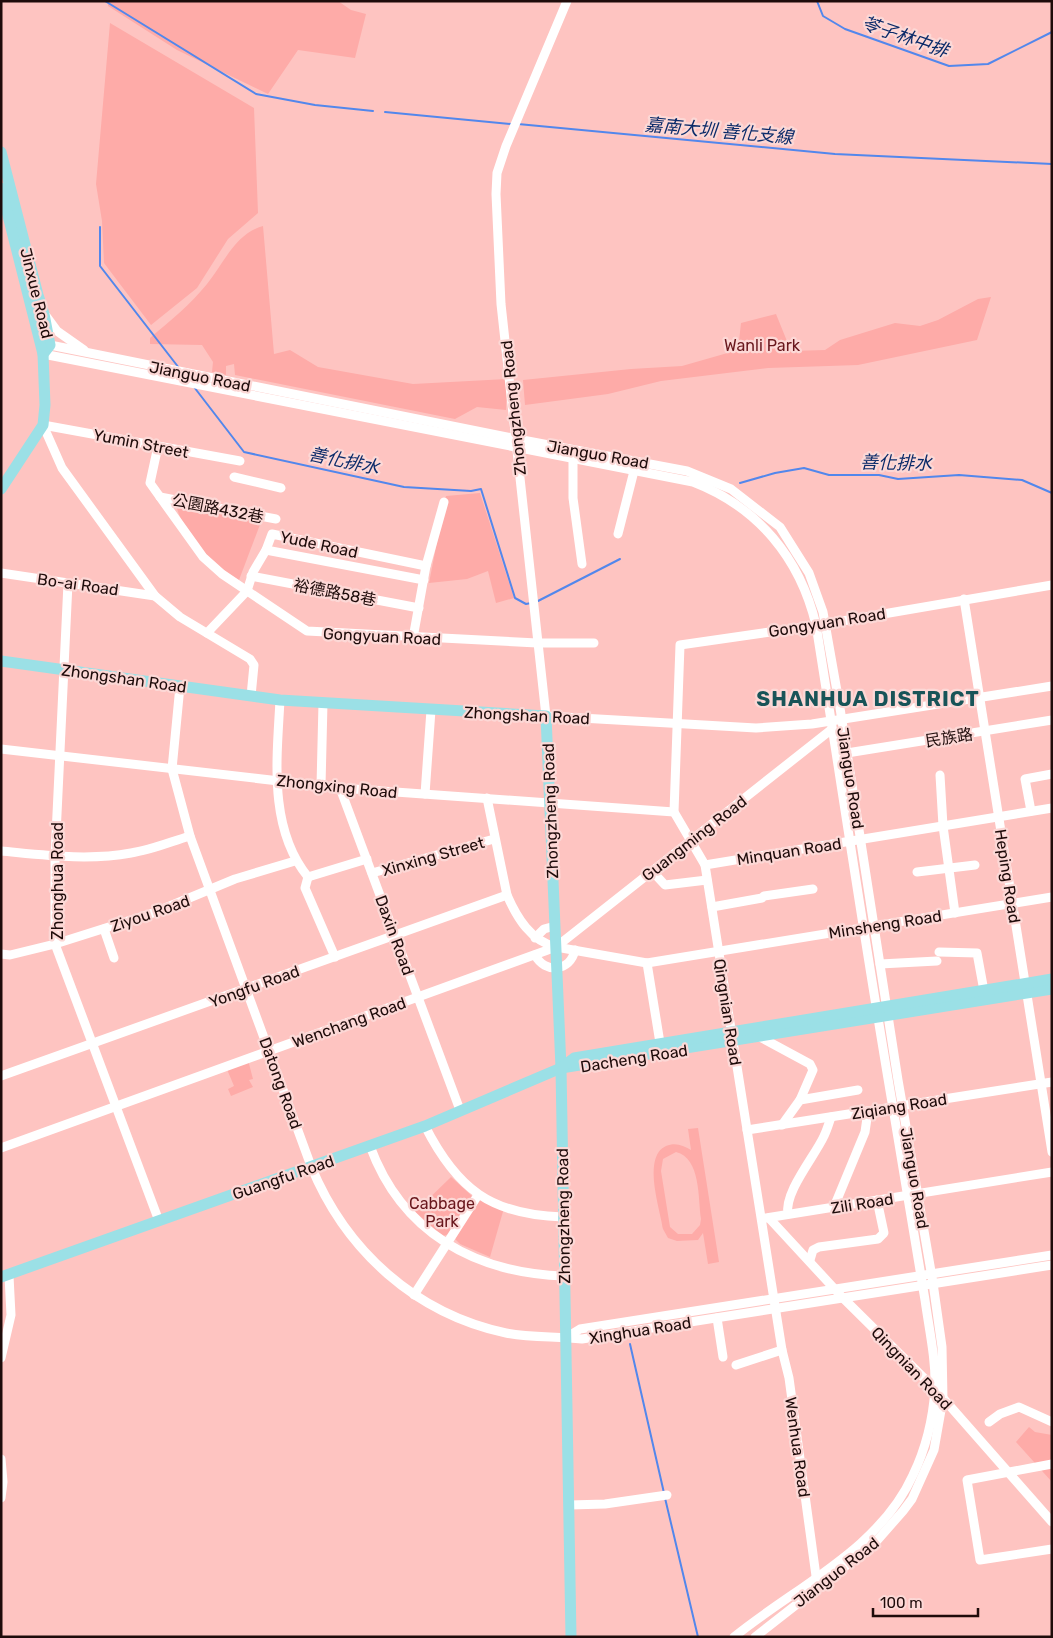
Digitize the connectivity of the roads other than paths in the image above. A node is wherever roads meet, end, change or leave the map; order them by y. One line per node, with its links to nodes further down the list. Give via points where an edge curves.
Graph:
1 (567, 1): 9 (street, Zhongzheng Road, via 517,117 498,174 501,304)
2 (1, 152): 4 (main road, Jinxue Road)
3 (1, 188): 5 (main road, Jinxue Road)
4 (44, 314): 5 (main road, Jinxue Road); 6 (street, via 57,331)
5 (44, 347): 6 (street, Jianguo Road); 7 (street, Jianguo Road); 8 (main road)
6 (88, 353): 7 (street, Jianguo Road, via 176,371)
7 (187, 378): 9 (street, Jianguo Road); 11 (street, Jianguo Road, via 198,384)
8 (43, 425): 10 (street, Yumin Street); 17 (main road); 31 (street, via 62,468)
9 (517, 440): 11 (street, Zhongzheng Road); 34 (street, Jianguo Road, via 687,471 727,487 780,527 788,538 809,573)
10 (158, 446): 13 (street, Yumin Street); 18 (street, Gongyuan Road, via 150,483)
11 (518, 449): 12 (street, Jianguo Road); 37 (street, Zhongzheng Road)
12 (573, 460): 14 (street, Jianguo Road); 23 (street, via 573,498)
13 (240, 461)
14 (634, 470): 21 (street); 34 (street, Jianguo Road, via 712,490 765,527 787,553)
15 (234, 477): 16 (street)
16 (281, 488)
17 (1, 489)
18 (160, 497): 20 (street, 公園路432巷); 30 (street, Gongyuan Road, via 204,557)
19 (444, 502): 24 (street)
20 (276, 519)
21 (618, 534)
22 (266, 550): 24 (street, Yude Road, via 272,534); 26 (street, Yude Road); 27 (street)
23 (582, 564)
24 (426, 566): 27 (street)
25 (1, 573): 28 (street, Bo-ai Road)
26 (252, 576): 30 (street, Yude Road); 33 (street, 裕德路58巷)
27 (424, 580): 33 (street)
28 (68, 583): 31 (street, Bo-ai Road); 40 (street, Zhonghua Road)
29 (1052, 585): 32 (street, Gongyuan Road)
30 (247, 591): 35 (street, Yude Road); 36 (street, Gongyuan Road, via 307,631)
31 (155, 596): 35 (street, via 180,617)
32 (964, 599): 34 (street, Gongyuan Road); 44 (street, Heping Road)
33 (418, 608): 36 (street)
34 (820, 624): 49 (street, Jianguo Road); 51 (street, Gongyuan Road, via 680,645); 52 (street, Jianguo Road)
35 (208, 633): 43 (street, via 250,659 254,665)
36 (413, 638): 37 (street, Gongyuan Road)
37 (537, 643): 38 (street, Gongyuan Road); 48 (street, Zhongzheng Road)
38 (594, 643)
39 (1, 661): 40 (main road, Zhongshan Road)
40 (64, 669): 41 (main road, Zhongshan Road); 56 (street, Zhonghua Road)
41 (180, 686): 43 (main road, Zhongshan Road); 57 (street, Datong Road)
42 (1052, 686): 44 (street, Zhongshan Road)
43 (251, 696): 45 (main road, Zhongshan Road)
44 (980, 698): 49 (street, Zhongshan Road); 53 (street, Heping Road)
45 (280, 700): 46 (main road, Zhongshan Road); 60 (street)
46 (323, 703): 47 (main road, Zhongshan Road); 61 (street)
47 (431, 710): 48 (main road, Zhongshan Road); 63 (street)
48 (546, 716): 51 (street, Zhongshan Road); 65 (main road, Zhongzheng Road)
49 (842, 719): 52 (street, Zhongshan Road); 55 (street, Jianguo Road)
50 (1052, 720): 53 (street, 民族路)
51 (678, 723): 52 (street, Zhongshan Road, via 756,728); 68 (street)
52 (832, 725): 74 (street, Guangming Road); 75 (street, Jianguo Road)
53 (985, 731): 55 (street, 民族路); 69 (street, Heping Road)
54 (1, 749): 56 (street, Zhongxing Road)
55 (847, 754): 73 (street, Jianguo Road)
56 (60, 756): 57 (street, Zhongxing Road); 77 (street, Zhonghua Road)
57 (172, 768): 60 (street, Zhongxing Road); 71 (street, Datong Road)
58 (1052, 774): 67 (street, via 1025,779)
59 (940, 775): 70 (street)
60 (276, 780): 61 (street, Zhongxing Road); 79 (street, via 279,804)
61 (321, 786): 62 (street, Zhongxing Road)
62 (340, 788): 63 (street, Zhongxing Road); 78 (street, Daxin Road)
63 (425, 794): 64 (street, Zhongxing Road)
64 (487, 798): 65 (street, Zhongxing Road); 72 (street)
65 (550, 803): 68 (street, Zhongxing Road); 95 (main road, Zhongzheng Road)
66 (1052, 808): 67 (street, Minquan Road)
67 (1031, 811): 69 (street, Minquan Road)
68 (674, 812): 74 (street, Qingnian Road)
69 (999, 816): 70 (street, Minquan Road); 92 (street, Heping Road)
70 (943, 826): 73 (street, Minquan Road); 82 (street)
71 (190, 836): 77 (street, via 124,854); 89 (street, Datong Road)
72 (494, 838): 85 (street, Xinxing Street); 90 (street)
73 (861, 839): 75 (street, Minquan Road); 96 (street, Jianguo Road)
74 (691, 841): 80 (street, Qingnian Road); 83 (street, Guangming Road)
75 (849, 841): 80 (street, Minquan Road); 97 (street, Jianguo Road)
76 (1, 851): 77 (street)
77 (55, 856): 101 (street, Zhonghua Road)
78 (367, 859): 85 (street, Daxin Road); 86 (street, Xinxing Street)
79 (295, 861): 86 (street); 89 (street, Ziyou Road, via 235,879)
80 (705, 865): 87 (street, Qingnian Road)
81 (975, 865): 82 (street)
82 (948, 868): 84 (street); 94 (street)
83 (652, 871): 87 (street, via 665,885); 102 (street, Guangming Road)
84 (917, 872)
85 (372, 873): 99 (street, Daxin Road)
86 (308, 877): 107 (street, via 305,888)
87 (708, 880): 93 (street, Qingnian Road)
88 (813, 889): 93 (street)
89 (211, 891): 98 (street, Ziyou Road); 115 (street, Datong Road)
90 (507, 895): 99 (street, Yongfu Road); 100 (street)
91 (1052, 898): 92 (street, Minsheng Road)
92 (1013, 904): 94 (street, Minsheng Road); 113 (street, Heping Road)
93 (712, 908): 104 (street, Qingnian Road)
94 (955, 913): 96 (street, Minsheng Road)
95 (555, 926): 100 (street, via 544,929); 102 (main road, Zhongzheng Road)
96 (874, 926): 97 (street, Minsheng Road); 110 (street, Jianguo Road)
97 (863, 928): 104 (street, Minsheng Road); 118 (street, Jianguo Road)
98 (104, 929): 101 (street, Ziyou Road); 108 (street)
99 (395, 935): 107 (street, Yongfu Road); 117 (street, Daxin Road)
100 (536, 938): 102 (street, via 543,944)
101 (55, 944): 105 (street, Ziyou Road, via 10,955); 121 (street, Zhonghua Road)
102 (556, 947): 103 (street); 106 (street, Wenchang Road); 111 (main road, Zhongzheng Road)
103 (575, 950): 109 (street); 111 (street, via 569,963)
104 (718, 952): 109 (street, Minsheng Road); 119 (street, Qingnian Road)
105 (1, 954)
106 (535, 955): 111 (street, via 545,966); 117 (street, Wenchang Road)
107 (334, 957): 115 (street, Yongfu Road)
108 (114, 958)
109 (647, 963): 122 (street)
110 (880, 964): 116 (street, via 977,952); 118 (street, Jianguo Road)
111 (557, 968): 124 (main road, Zhongzheng Road)
112 (1052, 979): 113 (main road, Dacheng Road)
113 (1026, 988): 114 (main road, Dacheng Road); 116 (main road, Dacheng Road); 118 (main road, Dacheng Road); 127 (street, Heping Road)
114 (1052, 988)
115 (245, 989): 121 (street, Yongfu Road); 123 (street, Datong Road)
116 (984, 990): 118 (main road, Dacheng Road)
117 (418, 997): 123 (street, Wenchang Road); 133 (street, Daxin Road)
118 (882, 1013): 119 (main road, Dacheng Road); 120 (main road, Dacheng Road); 130 (street, Jianguo Road); 132 (street, Jianguo Road)
119 (732, 1037): 120 (main road, Dacheng Road); 122 (main road, Dacheng Road); 138 (street, Qingnian Road)
120 (760, 1037): 129 (street, via 810,1064 813,1070)
121 (92, 1044): 125 (street, Yongfu Road); 131 (street, Zhonghua Road)
122 (661, 1049): 124 (main road, Dacheng Road)
123 (270, 1051): 131 (street, Wenchang Road); 142 (street, Datong Road)
124 (561, 1068): 133 (main road, Guangfu Road); 149 (main road, Zhongzheng Road)
125 (1, 1076)
126 (1052, 1082): 127 (street, Ziqiang Road)
127 (1042, 1084): 130 (street, Ziqiang Road); 141 (street, Heping Road)
128 (858, 1090): 129 (street)
129 (800, 1100): 136 (street)
130 (903, 1106): 132 (street, Ziqiang Road); 145 (street, Jianguo Road)
131 (116, 1107): 140 (street, Wenchang Road); 151 (street, Zhonghua Road)
132 (892, 1107): 134 (street, Ziqiang Road); 145 (street, Jianguo Road)
133 (460, 1110): 137 (main road, Guangfu Road)
134 (868, 1111): 135 (street, Ziqiang Road); 147 (street, via 865,1132)
135 (831, 1117): 136 (street, Ziqiang Road); 148 (street, via 787,1207)
136 (782, 1125): 138 (street, Ziqiang Road)
137 (425, 1126): 139 (main road, Guangfu Road); 144 (street, via 456,1177)
138 (747, 1130): 150 (street, Qingnian Road)
139 (370, 1146): 142 (main road, Guangfu Road); 152 (street, via 401,1202 429,1231)
140 (1, 1148)
141 (1052, 1152)
142 (312, 1166): 151 (main road, Guangfu Road); 161 (street, Datong Road, via 328,1201 354,1241 385,1273)
143 (1052, 1172): 145 (street, Zili Road)
144 (478, 1194): 149 (street, via 523,1214); 152 (street)
145 (912, 1195): 146 (street, Zili Road); 158 (street, Jianguo Road); 159 (street, Jianguo Road)
146 (877, 1200): 147 (street, Zili Road); 154 (street, via 884,1233 878,1239 819,1247 813,1250)
147 (834, 1207): 148 (street, Zili Road)
148 (788, 1214): 150 (street, Zili Road)
149 (563, 1217): 157 (main road, Zhongzheng Road)
150 (765, 1218): 154 (street, Qingnian Road); 162 (street, Qingnian Road)
151 (159, 1221): 156 (main road, Guangfu Road)
152 (447, 1244): 157 (street, via 508,1270); 161 (street)
153 (1052, 1255): 158 (street, Xinghua Road)
154 (810, 1260): 160 (street, Qingnian Road)
155 (1052, 1265): 158 (street, Xinghua Road)
156 (5, 1276): 167 (street, via 11,1316)
157 (564, 1276): 164 (main road, Zhongzheng Road)
158 (932, 1279): 159 (street, Xinghua Road); 170 (street, Jianguo Road, via 943,1355)
159 (922, 1280): 160 (street, Xinghua Road); 169 (street, Jianguo Road)
160 (839, 1294): 162 (street, Xinghua Road); 169 (street, Qingnian Road)
161 (414, 1295): 164 (street, Datong Road, via 450,1315 486,1328 528,1336)
162 (775, 1304): 163 (street, Xinghua Road); 164 (street, Xinghua Road, via 580,1329); 165 (street, Wenhua Road)
163 (717, 1318): 164 (street, Xinghua Road, via 582,1340); 166 (street)
164 (566, 1337): 178 (main road, Zhongzheng Road)
165 (782, 1350): 168 (street); 181 (street, Wenhua Road, via 789,1378)
166 (723, 1357)
167 (1, 1358)
168 (736, 1365)
169 (935, 1389): 170 (street, Qingnian Road); 181 (street, Jianguo Road, via 925,1446 903,1494 866,1539)
170 (943, 1399): 175 (street, Qingnian Road); 182 (street, Jianguo Road, via 934,1450 912,1499 874,1544)
171 (989, 1422): 172 (street, via 1019,1407)
172 (1052, 1422)
173 (1, 1460): 177 (street)
174 (1052, 1464): 175 (street)
175 (1008, 1472): 179 (street, Qingnian Road); 180 (street, via 967,1480 980,1560)
176 (667, 1495): 178 (street, via 605,1504)
177 (1, 1498)
178 (570, 1505): 183 (main road, Zhongzheng Road)
179 (1052, 1522)
180 (1052, 1549)
181 (816, 1576): 182 (street); 184 (street, Jianguo Road)
182 (823, 1584): 185 (street, Jianguo Road)
183 (571, 1637)
184 (734, 1637)
185 (755, 1637)

